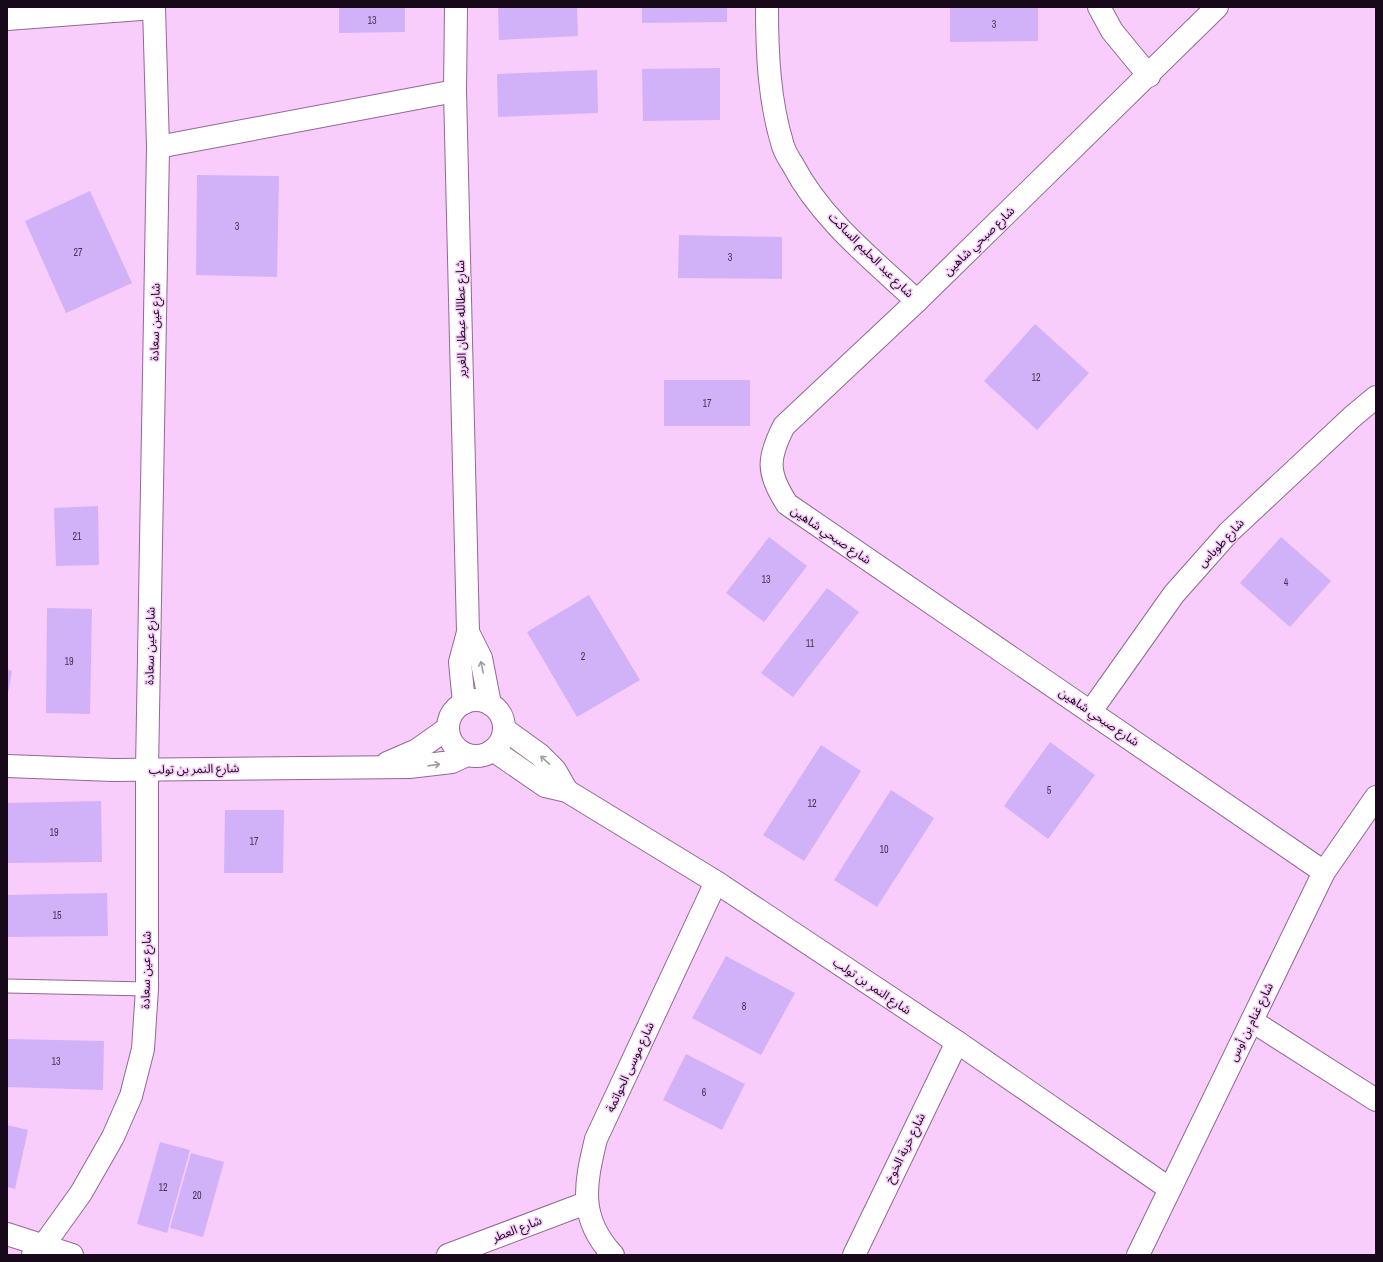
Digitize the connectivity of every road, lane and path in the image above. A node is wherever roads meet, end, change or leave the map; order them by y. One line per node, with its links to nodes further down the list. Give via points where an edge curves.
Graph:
1 (456, 7): 8 (street, شارع عطالله عبطان الغرير)
2 (768, 7): 10 (street, شارع عبد الحليم الساكت, via 767,38 773,102 783,147 804,186 854,242)
3 (1099, 7): 7 (street, via 1112,31)
4 (1217, 7): 7 (street, شارع صبحي شاهين)
5 (154, 8): 6 (street); 9 (street, شارع عين سعادة)
6 (7, 19)
7 (1148, 76): 10 (street, شارع صبحي شاهين)
8 (455, 91): 9 (street); 12 (street, شارع عطالله عبطان الغرير)
9 (158, 147): 22 (street, شارع عين سعادة)
10 (917, 301): 15 (street, شارع صبحي شاهين, via 784,426 774,445 771,468 776,488 787,504)
11 (1376, 397): 15 (street, شارع طوباس, via 1352,416 1219,543 1174,594)
12 (468, 632): 13 (street, شارع عطالله عبطان الغرير, via 460,662); 14 (street, شارع عطالله عبطان الغرير, one-way to 12, via 481,658)
13 (464, 703): 14 (street, via 477,700); 16 (street, via 452,713)
14 (490, 704): 17 (street, via 500,714)
15 (1090, 711): 25 (street, شارع صبحي شاهين)
16 (448, 728): 19 (street, via 453,745); 21 (street, شارع النمر بن تولب, via 418,750)
17 (504, 729): 18 (street, via 501,741); 23 (street, شارع النمر بن تولب, one-way to 17, via 555,770 540,755)
18 (493, 750): 19 (street, via 481,756); 23 (street, شارع النمر بن تولب, via 545,786)
19 (467, 755): 21 (street, شارع النمر بن تولب, one-way to 19, via 432,766 452,762)
20 (7, 766): 22 (street, شارع النمر بن تولب)
21 (381, 766): 22 (street, شارع النمر بن تولب)
22 (148, 770): 28 (street, شارع عين سعادة)
23 (567, 791): 26 (street, شارع النمر بن تولب)
24 (1376, 797): 25 (street, شارع غنام بن أوس)
25 (1324, 872): 29 (street, شارع غنام بن أوس)
26 (716, 882): 30 (street, شارع النمر بن تولب); 33 (street, شارع موسى الحواتمة, via 596,1139 587,1176)
27 (7, 986): 28 (lane)
28 (148, 989): 35 (street, شارع عين سعادة, via 143,1049 131,1096 113,1137 81,1193)
29 (1252, 1020): 31 (street); 32 (street, شارع غنام بن أوس)
30 (957, 1042): 32 (street, شارع النمر بن تولب); 39 (street, شارع خربة الخوخ)
31 (1376, 1100)
32 (1170, 1189): 40 (street, شارع غنام بن أوس)
33 (586, 1203): 37 (street, شارع العطر); 38 (street, شارع موسى الحواتمة, via 593,1225)
34 (7, 1234): 35 (street)
35 (38, 1250): 36 (street)
36 (72, 1255)
37 (448, 1255)
38 (613, 1255)
39 (854, 1255)
40 (1138, 1255)

